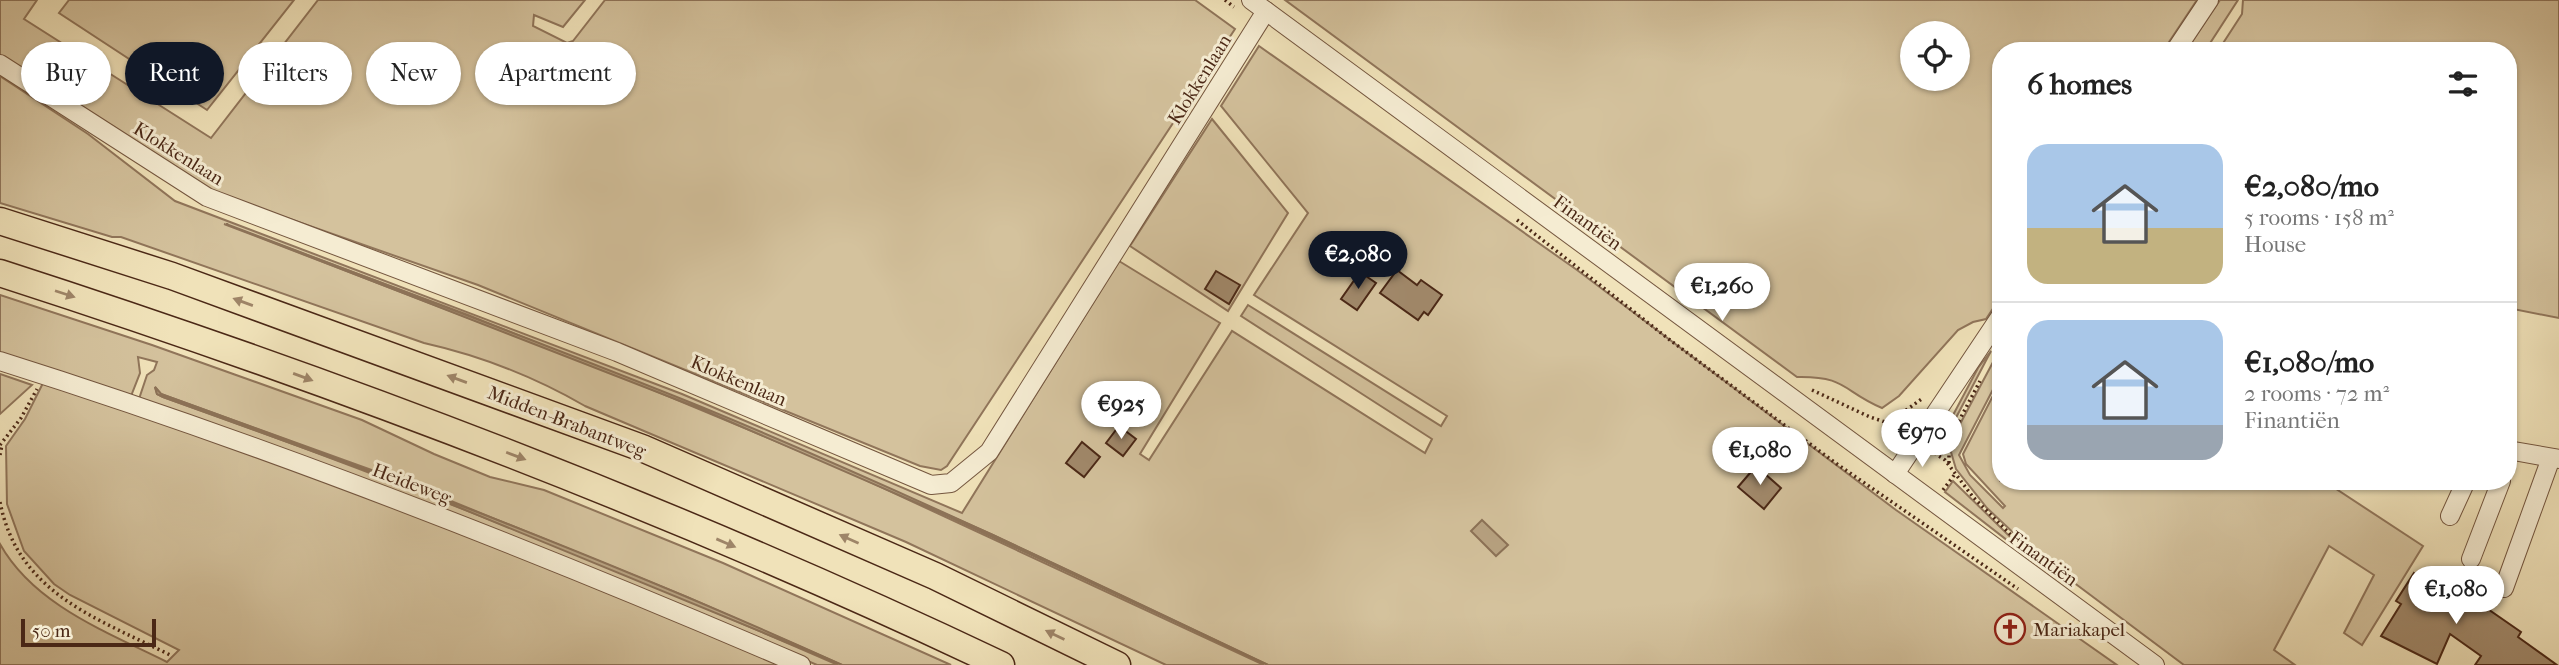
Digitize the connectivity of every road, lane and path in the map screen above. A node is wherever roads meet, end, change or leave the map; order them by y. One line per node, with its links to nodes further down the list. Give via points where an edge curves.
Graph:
1 (1251, 0): 3 (street, Finantiën)
2 (2209, 0): 4 (street)
3 (1266, 11): 5 (street, Klokkenlaan, via 989,452 951,483 931,485 617,352 207,197); 20 (street, Finantiën)
4 (2181, 42)
5 (0, 64)
6 (1510, 213): 28 (path, Finantiën, via 1770,414)
7 (0, 221): 32 (highway, Midden-Brabantweg, one-way to 7, via 935,576 642,448 172,276)
8 (0, 273): 31 (highway, one-way to 31, via 139,318 593,486)
9 (1992, 329): 14 (street)
10 (0, 361): 11 (street, Heideweg)
11 (42, 374): 15 (path, via 22,418); 30 (street, Heideweg, via 343,479 546,557)
12 (1982, 379): 19 (path, via 1952,434)
13 (1870, 417): 14 (path, Finantiën, via 1888,422)
14 (1917, 442): 19 (path, Finantiën); 20 (street)
15 (1, 444): 16 (path)
16 (0, 455)
17 (2517, 456): 18 (street)
18 (2555, 459): 27 (street)
19 (1949, 465): 25 (path, Finantiën)
20 (1895, 474): 33 (street, Finantiën)
21 (2462, 490): 24 (street)
22 (2498, 490): 26 (street)
23 (0, 502): 29 (path, via 6,532 28,569 71,605)
24 (2450, 516)
25 (2018, 542)
26 (2471, 559)
27 (2504, 588)
28 (2029, 596)
29 (172, 656)
30 (801, 665)
31 (1001, 665)
32 (1116, 665)
33 (2155, 665)

